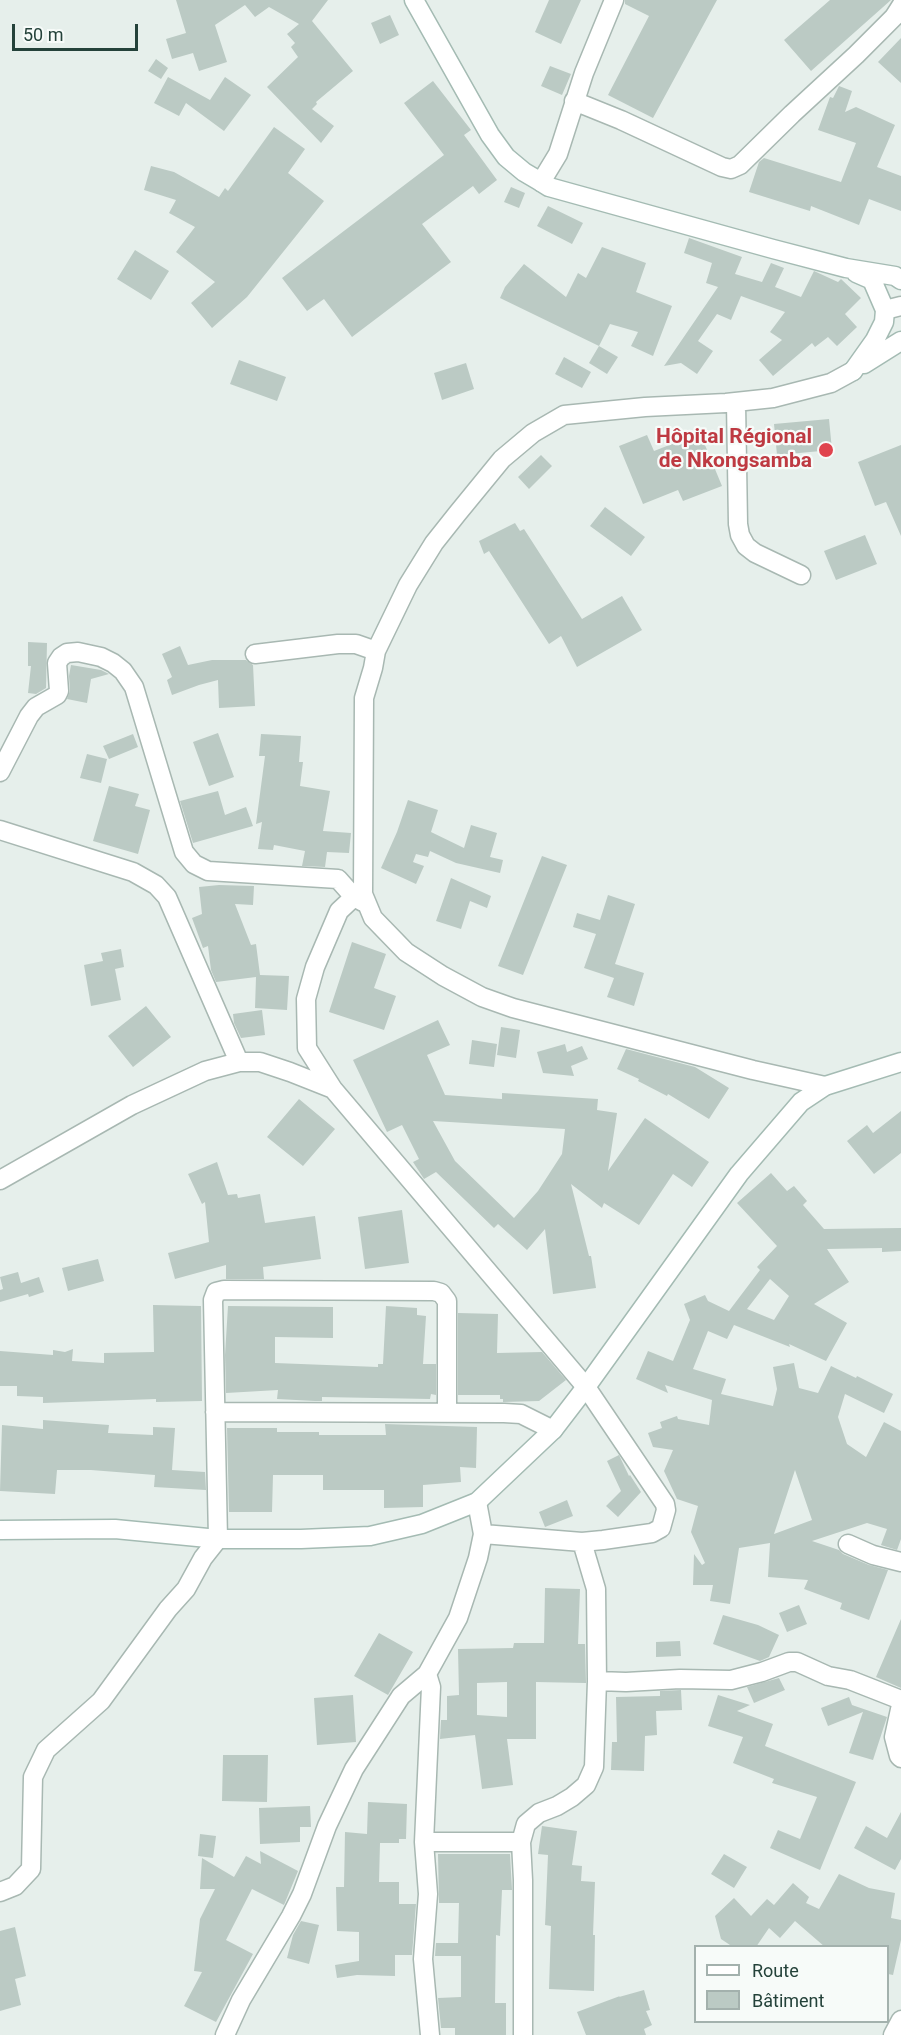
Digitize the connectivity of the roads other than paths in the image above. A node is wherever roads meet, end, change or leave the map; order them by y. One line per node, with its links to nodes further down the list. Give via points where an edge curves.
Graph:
1 (414, 0): 5 (street, via 490,135 506,157)
2 (614, 0): 4 (street)
3 (901, 6): 4 (street, via 856,55 740,165 730,170)
4 (574, 101): 5 (street, via 558,154)
5 (541, 182): 6 (street)
6 (846, 268): 7 (street); 8 (street, via 872,280)
7 (901, 280)
8 (893, 308): 10 (street)
9 (901, 341): 10 (street)
10 (853, 371): 11 (street, via 831,383 800,392)
11 (726, 403): 12 (street, via 736,403 740,535 755,553); 13 (street, via 564,414 533,433 502,459 434,543 408,585)
12 (801, 575)
13 (376, 651): 14 (street, via 356,644 338,644); 17 (street, via 364,698)
14 (255, 654)
15 (0, 772): 17 (street, via 29,716 57,695 57,663 61,657 78,652 101,657 123,671 134,687 184,852 194,864 208,871 338,879)
16 (0, 830): 18 (street, via 133,872 156,885 167,897)
17 (360, 900): 20 (street, via 406,952 482,996 513,1008); 21 (street, via 339,911 306,999 307,1048)
18 (239, 1062): 21 (street, via 260,1062); 22 (street, via 205,1071 132,1105)
19 (901, 1062): 20 (street)
20 (825, 1086): 23 (street, via 801,1102 740,1174)
21 (333, 1089): 23 (street)
22 (0, 1180)
23 (586, 1387): 26 (street); 31 (street, via 666,1510 661,1528 652,1533)
24 (215, 1412): 25 (street); 25 (street, via 213,1300 216,1292 224,1290 441,1293 447,1300); 30 (street)
25 (447, 1413): 26 (street, via 521,1414)
26 (552, 1430): 27 (street)
27 (477, 1503): 29 (street); 30 (street, via 422,1524 370,1536)
28 (0, 1530): 30 (street, via 115,1529)
29 (483, 1533): 31 (street); 34 (street, via 458,1618)
30 (218, 1539): 41 (street, via 186,1589 101,1701 46,1750 33,1777 31,1869 15,1886)
31 (582, 1542): 35 (street, via 596,1589)
32 (848, 1544): 33 (street)
33 (901, 1562)
34 (427, 1674): 39 (street, via 431,1687); 43 (street, via 401,1695 354,1769 295,1909)
35 (597, 1680): 36 (street, via 731,1680 797,1662); 40 (street, via 594,1767 586,1785 526,1824)
36 (901, 1700)
37 (901, 1705): 38 (street, via 894,1737)
38 (901, 1758)
39 (424, 1842): 40 (street); 44 (street, via 428,1894 423,1959)
40 (521, 1842): 45 (street)
41 (0, 1892)
42 (901, 2020): 46 (street)
43 (225, 2035)
44 (430, 2035)
45 (523, 2035)
46 (893, 2035)

